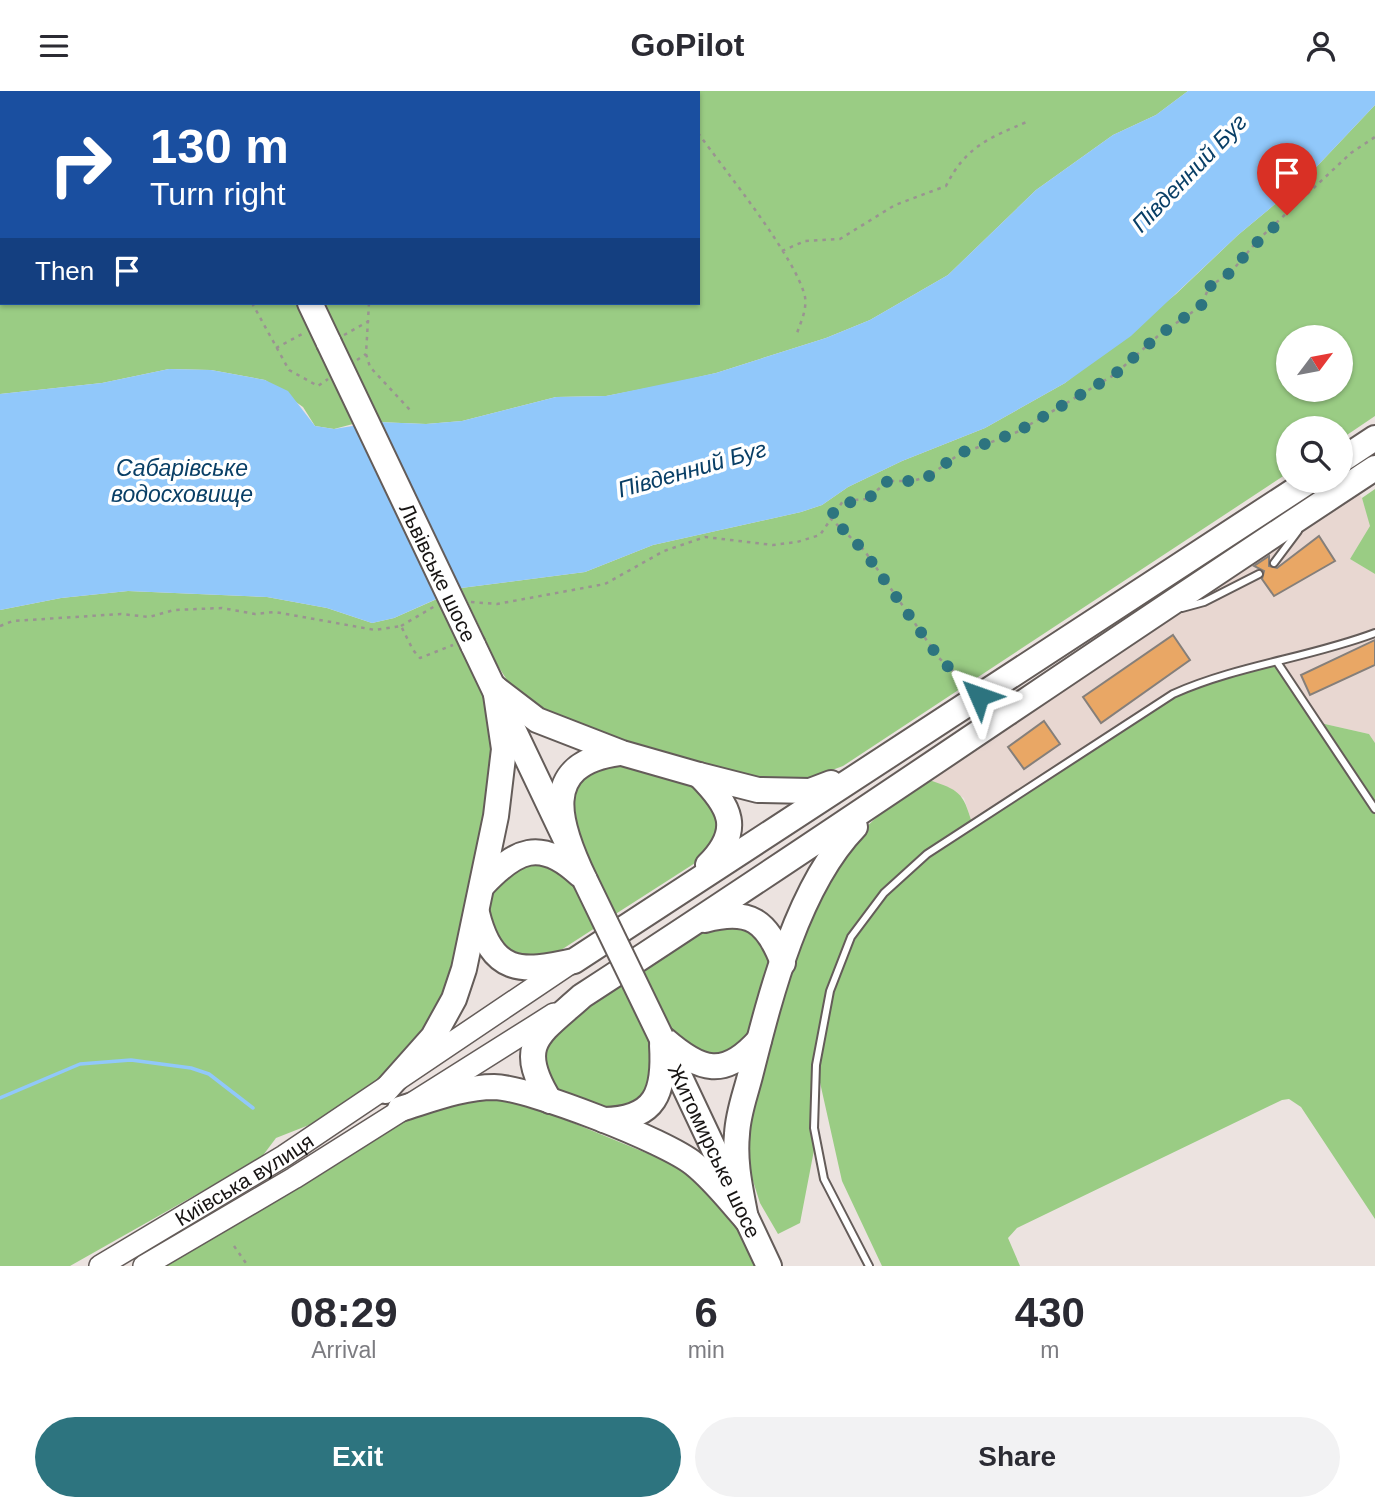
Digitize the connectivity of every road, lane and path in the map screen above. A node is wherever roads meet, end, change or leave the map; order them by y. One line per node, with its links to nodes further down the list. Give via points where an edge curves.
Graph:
1 (1029, 121): 4 (path, via 982,141 957,164 946,186 895,205 840,239 805,241)
2 (700, 136): 4 (path)
3 (1375, 137): 21 (path, via 1259,239 1231,272 1209,287 1201,306 1114,375 1017,432 958,454 929,476 888,481 867,499 843,501)
4 (782, 251): 9 (path, via 804,294 806,305)
5 (253, 305): 11 (path)
6 (311, 305): 10 (highway, Львівське шосе)
7 (369, 305): 8 (path)
8 (370, 320): 10 (path); 12 (path)
9 (797, 333)
10 (320, 336): 11 (path); 30 (highway, Львівське шосе, bridge)
11 (276, 348): 14 (path, via 289,370 318,386)
12 (366, 354): 13 (path); 15 (path, via 370,367)
13 (356, 360)
14 (337, 373)
15 (411, 411)
16 (1375, 438): 17 (highway)
17 (1353, 452)
18 (1375, 468): 20 (highway)
19 (1291, 493): 33 (highway)
20 (1316, 506): 22 (lane); 26 (highway)
21 (831, 517): 24 (path, via 820,535 797,543 773,545 705,537 664,551 605,584 496,604); 33 (path, via 864,551 939,658)
22 (1274, 563)
23 (1259, 574): 26 (lane, via 1204,602)
24 (469, 601)
25 (444, 602): 28 (path)
26 (1147, 618): 37 (highway)
27 (0, 626): 28 (path, via 13,621 121,614 149,617 173,610 222,608 275,612 375,630)
28 (401, 626): 30 (path, via 420,658)
29 (1375, 633): 31 (lane)
30 (466, 644): 32 (highway, Львівське шосе)
31 (1277, 663): 38 (lane); 59 (lane, via 1189,687 1112,732 927,854 884,893 851,937 828,1004 816,1065 814,1128 824,1179)
32 (495, 688): 34 (highway, via 537,720); 39 (highway, Львівське шосе); 41 (highway, via 504,749)
33 (979, 696): 35 (highway)
34 (622, 753): 36 (highway); 39 (highway, via 585,761 570,775 561,804)
35 (861, 772): 36 (highway, via 810,790 758,790); 42 (highway)
36 (699, 775): 42 (highway, via 721,799 729,830 722,850)
37 (880, 801): 44 (highway); 46 (highway, via 844,839 819,875)
38 (1375, 809)
39 (566, 840): 40 (highway, Львівське шосе)
40 (585, 880): 41 (highway, via 550,852 534,851 508,862); 48 (highway, bridge)
41 (483, 885): 43 (highway)
42 (682, 890): 45 (highway)
43 (477, 913): 45 (highway, via 489,947 506,964 526,970); 50 (highway, via 464,969 445,1019)
44 (694, 923): 46 (highway, via 725,916 751,919 769,933); 47 (highway)
45 (574, 961): 50 (main road)
46 (783, 963): 49 (highway)
47 (582, 996): 50 (main road); 51 (highway, via 542,1032 533,1049 534,1074)
48 (662, 1037): 49 (highway, via 685,1057 715,1067 739,1059); 52 (highway, via 663,1070 650,1106 632,1118); 53 (highway, Житомирське шосе)
49 (759, 1040): 53 (highway, via 737,1135 736,1164)
50 (392, 1100): 51 (highway, via 494,1087); 55 (main road, Київська вулиця, via 284,1156); 56 (main road, Київська вулиця, via 294,1178)
51 (550, 1101): 52 (highway)
52 (598, 1121): 53 (highway, via 684,1156 715,1182)
53 (747, 1219): 58 (highway, Житомирське шосе)
54 (234, 1247): 57 (path)
55 (100, 1266)
56 (145, 1266)
57 (248, 1266)
58 (769, 1266)
59 (869, 1266)

